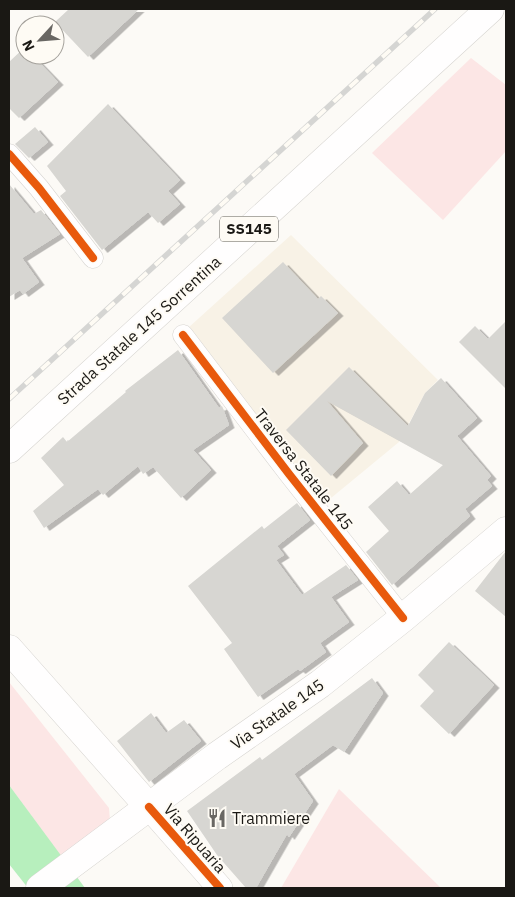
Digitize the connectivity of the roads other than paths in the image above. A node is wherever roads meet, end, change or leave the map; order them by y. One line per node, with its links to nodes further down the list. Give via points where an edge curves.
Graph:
1 (490, 9): 5 (main road, Strada Statale 145 Sorrentina / SS145)
2 (9, 154): 3 (street)
3 (93, 258)
4 (183, 335): 7 (street, Traversa Statale 145)
5 (9, 449)
6 (506, 531): 7 (main road, Via Statale 145)
7 (404, 618): 9 (main road, Via Statale 145, via 320,684)
8 (9, 649): 9 (main road)
9 (149, 807): 10 (main road, Via Statale 145); 11 (street, Via Ripuaria)
10 (40, 888)
11 (220, 888)

